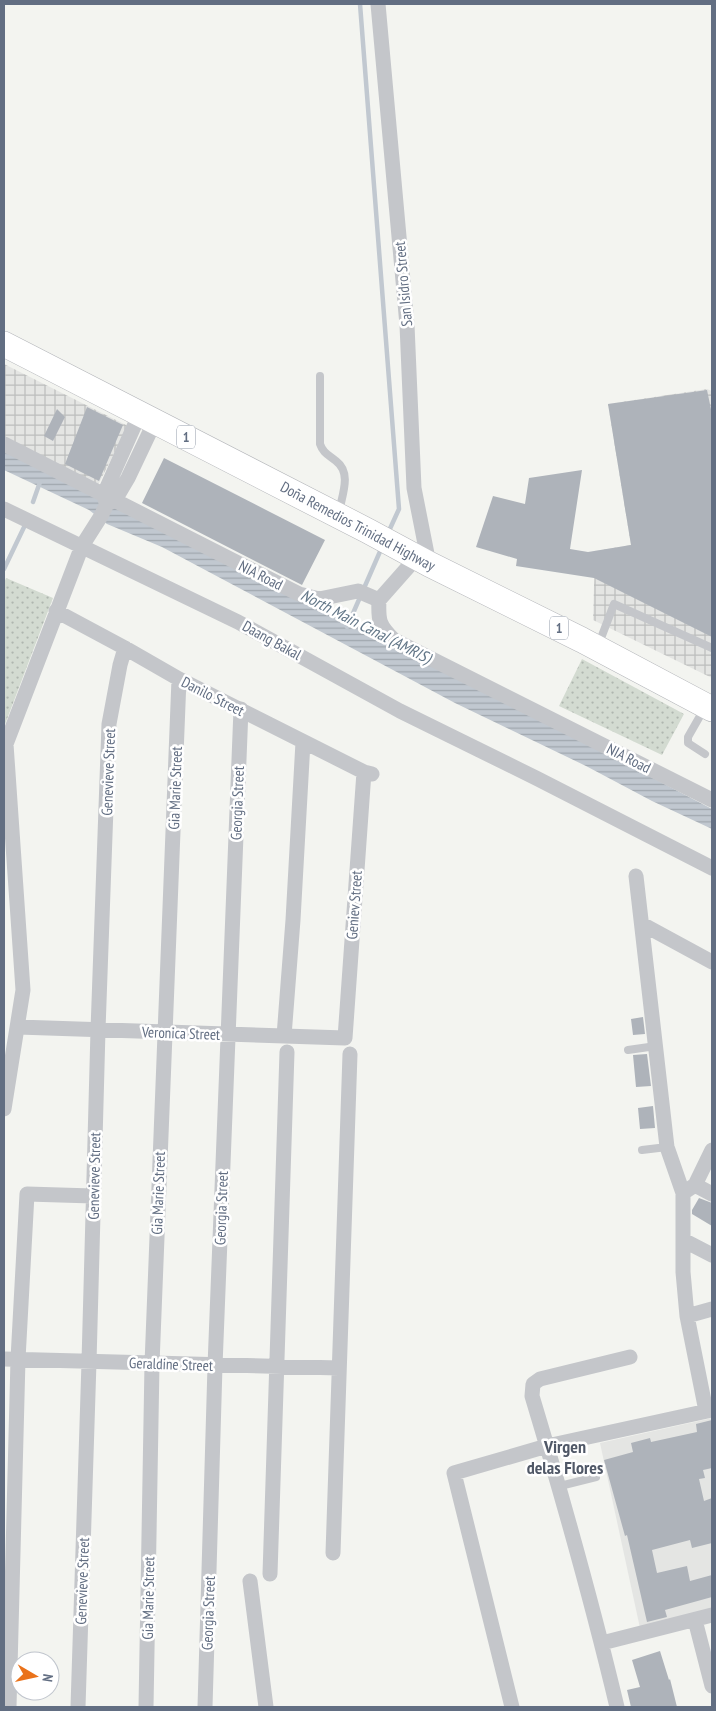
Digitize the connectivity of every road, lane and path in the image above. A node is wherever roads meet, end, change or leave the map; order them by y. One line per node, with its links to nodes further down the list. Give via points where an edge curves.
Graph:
1 (378, 4): 10 (street, San Isidro Street, via 407,325)
2 (4, 344): 4 (highway, Doña Remedios Trinidad Highway / 1)
3 (320, 376): 8 (lane, via 320,444 322,451 345,471)
4 (147, 417): 6 (street); 8 (highway, Doña Remedios Trinidad Highway / 1)
5 (4, 444): 6 (street, NIA Road)
6 (107, 503): 9 (street); 11 (street, NIA Road, via 299,594 320,598)
7 (4, 509): 9 (street, Daang Bakal)
8 (338, 516): 10 (highway, Doña Remedios Trinidad Highway / 1)
9 (82, 546): 12 (street); 23 (street, Daang Bakal, via 238,622 400,711)
10 (417, 557): 11 (street); 14 (highway, Doña Remedios Trinidad Highway / 1)
11 (368, 595): 22 (street, NIA Road, via 382,627 394,640)
12 (56, 611): 13 (street, Danilo Street); 27 (street, via 6,744 23,990)
13 (125, 648): 16 (street, Danilo Street); 28 (street, Genevieve Street, via 109,724)
14 (597, 648): 15 (lane, via 614,604); 17 (highway, Doña Remedios Trinidad Highway / 1)
15 (712, 648)
16 (179, 679): 18 (street, Danilo Street); 29 (street, Gia Marie Street)
17 (709, 707): 20 (lane, via 688,737 688,743)
18 (240, 709): 19 (street, Danilo Street); 30 (street, Georgia Street)
19 (303, 742): 21 (street, Danilo Street); 31 (street)
20 (705, 754)
21 (368, 773): 32 (street, Geniev Street)
22 (712, 800)
23 (712, 868)
24 (636, 876): 25 (street)
25 (642, 924): 26 (street); 33 (street)
26 (712, 962)
27 (18, 1027): 28 (street, Veronica Street); 37 (street)
28 (98, 1030): 29 (street, Veronica Street); 43 (street, Genevieve Street)
29 (164, 1032): 30 (street, Veronica Street); 51 (street, Gia Marie Street)
30 (227, 1035): 31 (street, Veronica Street); 52 (street, Georgia Street)
31 (284, 1036): 32 (street, Veronica Street)
32 (345, 1038)
33 (656, 1046): 34 (lane); 38 (street)
34 (628, 1050)
35 (287, 1052): 53 (street)
36 (350, 1054): 54 (street)
37 (4, 1109)
38 (668, 1147): 39 (lane); 41 (street)
39 (642, 1150)
40 (712, 1150): 41 (street)
41 (689, 1189): 42 (street); 44 (street)
42 (712, 1194)
43 (93, 1196): 49 (street, via 27,1194); 50 (street, Genevieve Street)
44 (683, 1240): 45 (street); 47 (street)
45 (712, 1255)
46 (712, 1309): 47 (street)
47 (687, 1316): 55 (street)
48 (630, 1357): 56 (street, via 540,1379 533,1384 532,1396)
49 (11, 1359): 50 (street, Geraldine Street); 66 (street)
50 (89, 1362): 51 (street, Geraldine Street); 67 (street, Genevieve Street)
51 (152, 1364): 52 (street, Geraldine Street); 68 (street, Gia Marie Street)
52 (215, 1366): 53 (street, Geraldine Street); 69 (street, Georgia Street)
53 (277, 1367): 54 (street, Geraldine Street); 60 (street)
54 (339, 1368): 59 (street)
55 (709, 1411): 56 (street)
56 (547, 1446): 58 (street); 71 (street, via 454,1473)
57 (596, 1477): 58 (lane)
58 (560, 1486): 64 (street)
59 (333, 1553)
60 (270, 1574)
61 (250, 1581): 70 (street)
62 (712, 1615): 63 (street)
63 (695, 1620): 64 (street); 65 (street)
64 (602, 1643): 72 (street)
65 (712, 1686)
66 (9, 1707)
67 (78, 1707)
68 (146, 1707)
69 (205, 1707)
70 (266, 1707)
71 (512, 1707)
72 (617, 1707)

